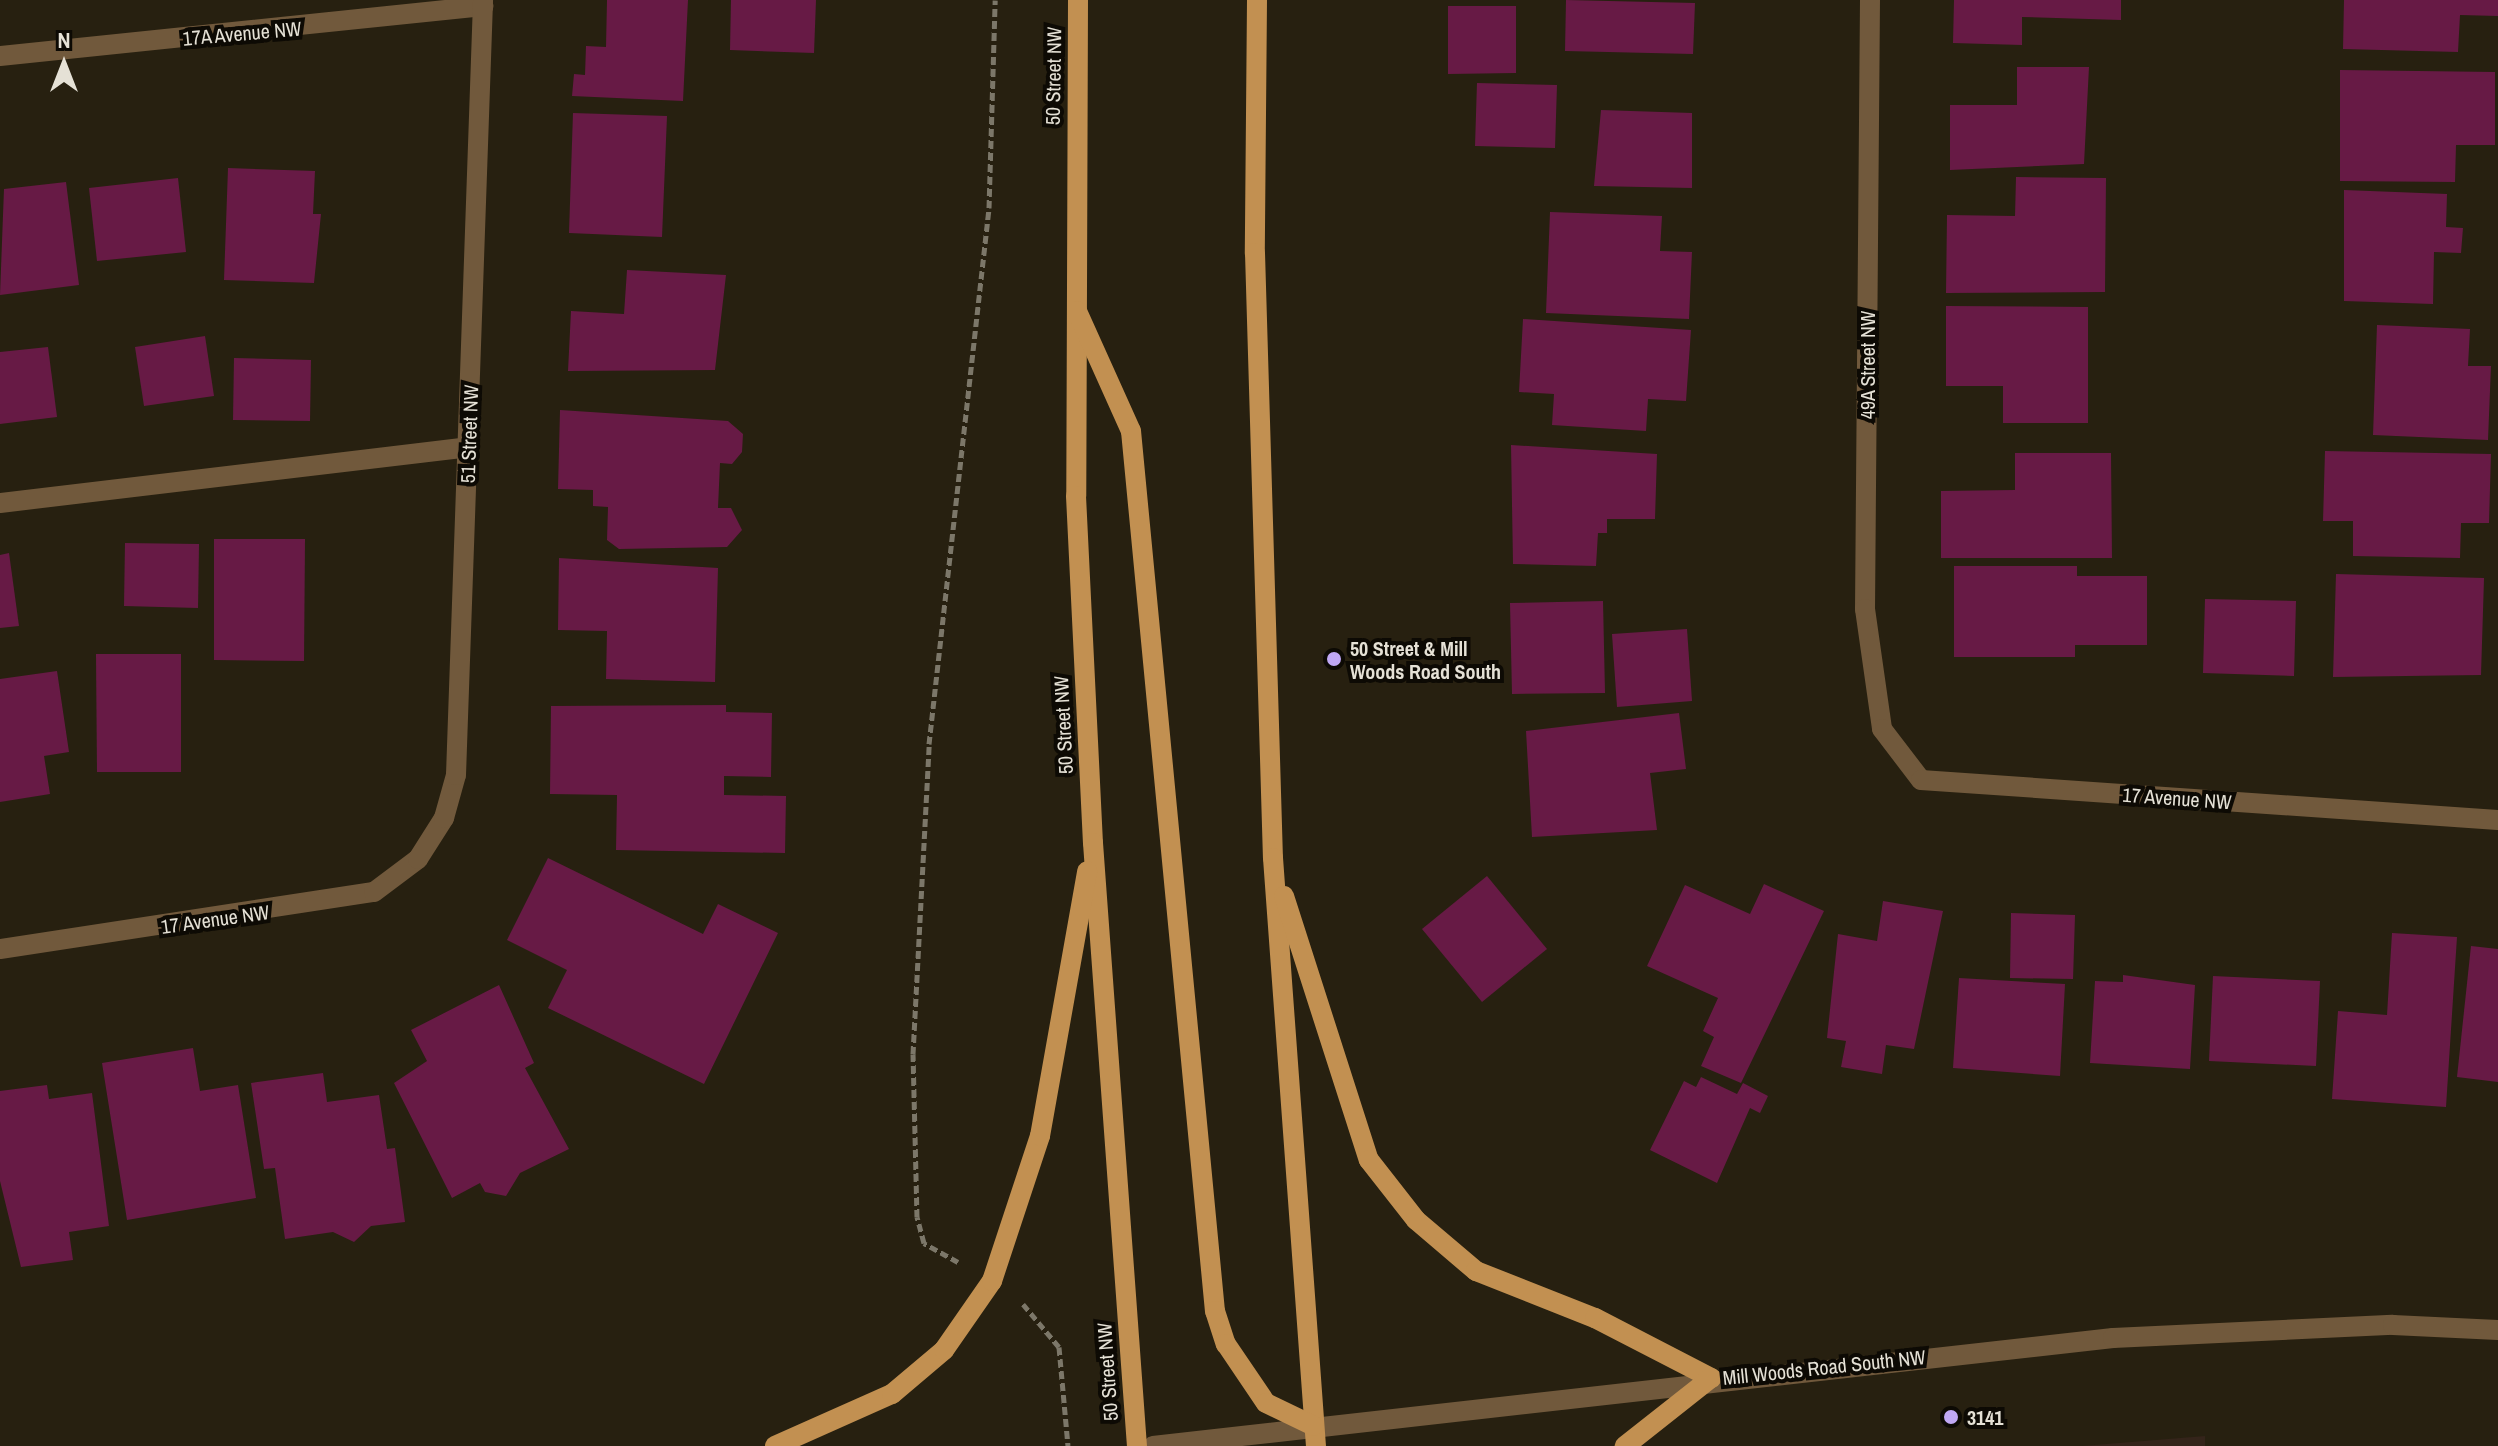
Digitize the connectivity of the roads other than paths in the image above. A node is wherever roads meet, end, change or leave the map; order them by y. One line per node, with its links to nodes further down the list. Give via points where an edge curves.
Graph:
1 (1078, 0): 6 (main road, 50 Street NW)
2 (1257, 0): 12 (main road, via 1255,253)
3 (1870, 0): 9 (street, 49A Street NW, via 1865,609)
4 (483, 3): 5 (street, 17A Avenue NW); 7 (street, 51 Street NW)
5 (0, 56)
6 (1074, 304): 11 (main road, 50 Street NW); 17 (main road, via 1131,431 1215,1311 1226,1344 1266,1403)
7 (468, 447): 8 (street); 13 (street, 51 Street NW, via 456,775 444,818)
8 (0, 503)
9 (1882, 729): 10 (street, 17 Avenue NW, via 1921,780)
10 (2498, 820)
11 (1093, 843): 18 (main road, via 1040,1136 992,1281 944,1350 892,1394); 19 (main road, 50 Street NW)
12 (1273, 858): 16 (main road, via 1341,1088 1369,1160 1416,1220 1448,1252 1507,1288 1595,1318); 17 (main road)
13 (418, 859): 14 (street, 17 Avenue NW, via 374,892 327,903)
14 (0, 949)
15 (2498, 1330): 16 (street, Mill Woods Road South NW, via 2393,1325 2113,1338)
16 (1711, 1378): 17 (street, Mill Woods Road South NW); 21 (main road)
17 (1315, 1436): 20 (street, Mill Woods Road South NW)
18 (775, 1446)
19 (1137, 1446)
20 (1153, 1446)
21 (1625, 1446)

